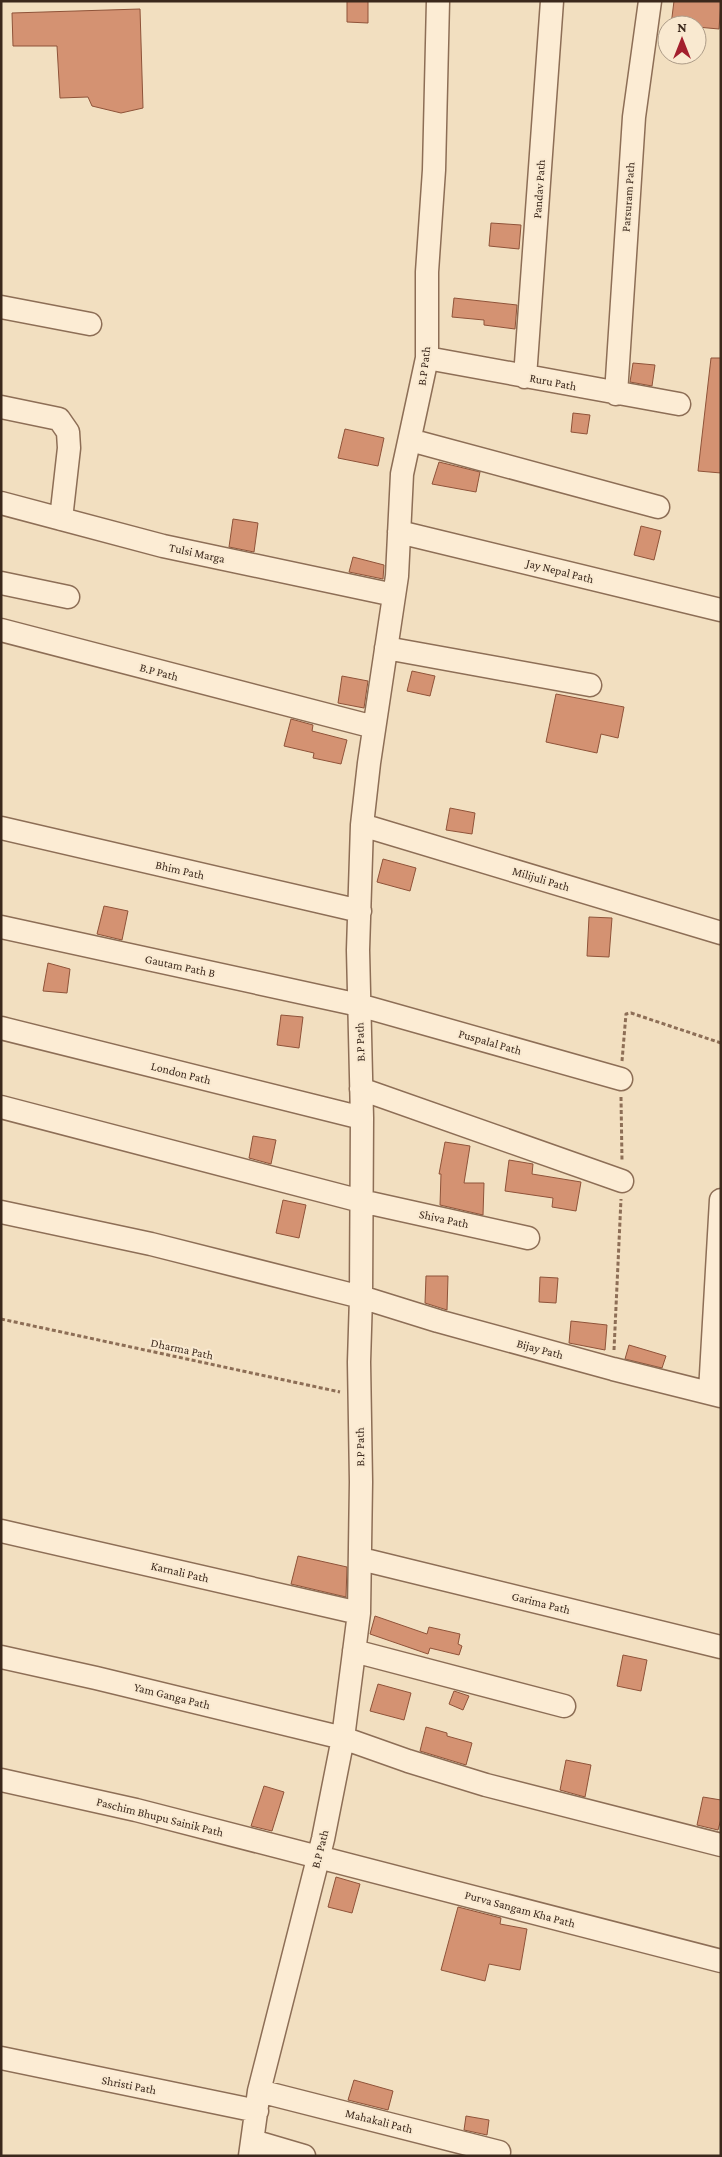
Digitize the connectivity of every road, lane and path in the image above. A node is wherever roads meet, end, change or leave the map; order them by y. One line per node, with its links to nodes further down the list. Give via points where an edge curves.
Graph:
1 (438, 1): 6 (street, B.P Path, via 434,170 427,272)
2 (552, 1): 7 (street, Pandav Path)
3 (650, 1): 8 (street, Parsuram Path, via 634,117)
4 (1, 307): 5 (street)
5 (90, 324)
6 (427, 358): 7 (street, Ruru Path); 11 (street, B.P Path)
7 (525, 377): 8 (street, Ruru Path)
8 (616, 394): 9 (street, Ruru Path)
9 (678, 404)
10 (1, 407): 14 (street, via 59,419 68,432)
11 (410, 440): 13 (street); 15 (street, B.P Path, via 402,474)
12 (1, 503): 14 (street, Tulsi Marga)
13 (658, 507)
14 (61, 519): 17 (street, Tulsi Marga, via 162,546)
15 (399, 532): 17 (street, B.P Path); 19 (street, Jay Nepal Path)
16 (1, 583): 18 (street)
17 (394, 594): 21 (street, B.P Path)
18 (68, 597)
19 (721, 610)
20 (1, 630): 23 (street, B.P Path)
21 (386, 648): 22 (street); 23 (street, B.P Path)
22 (590, 684)
23 (374, 728): 24 (street, B.P Path)
24 (362, 825): 26 (street, B.P Path); 28 (street, Milijuli Path)
25 (1, 828): 26 (street, Bhim Path)
26 (360, 911): 29 (street, B.P Path)
27 (1, 927): 29 (street, Gautam Path B)
28 (721, 933)
29 (358, 1005): 32 (street, Puspalal Path); 33 (street, B.P Path)
30 (1, 1028): 35 (street, London Path)
31 (721, 1043): 32 (path, via 637,1013 626,1014)
32 (621, 1079): 36 (path)
33 (361, 1089): 35 (street, B.P Path); 36 (street)
34 (1, 1107): 38 (street, Shiva Path)
35 (362, 1118): 38 (street, B.P Path)
36 (622, 1182): 43 (path)
37 (721, 1200): 44 (street)
38 (361, 1201): 40 (street, Shiva Path); 41 (street, B.P Path)
39 (1, 1212): 41 (street, Bijay Path, via 151,1244)
40 (528, 1238)
41 (361, 1297): 43 (street, Bijay Path); 45 (street, B.P Path)
42 (1, 1319): 45 (path, Dharma Path)
43 (613, 1369): 44 (street, Bijay Path)
44 (716, 1394)
45 (360, 1396): 47 (street, B.P Path)
46 (1, 1531): 48 (street, Karnali Path)
47 (361, 1558): 48 (street, B.P Path); 49 (street, Garima Path)
48 (359, 1613): 50 (street, B.P Path)
49 (721, 1647)
50 (354, 1651): 52 (street); 53 (street, B.P Path)
51 (1, 1657): 53 (street, Yam Ganga Path)
52 (564, 1706)
53 (343, 1738): 55 (street, Yam Ganga Path, via 486,1785); 56 (street, B.P Path)
54 (1, 1780): 56 (street, Paschim Bhupu Sainik Path, via 136,1810)
55 (721, 1845)
56 (318, 1857): 57 (street, Purva Sangam Kha Path); 59 (street, B.P Path)
57 (721, 1961)
58 (1, 2058): 59 (street, Shristi Path)
59 (258, 2101): 60 (street, B.P Path); 61 (street, Mahakali Path)
60 (252, 2149): 62 (street)
61 (499, 2152)
62 (304, 2156)

